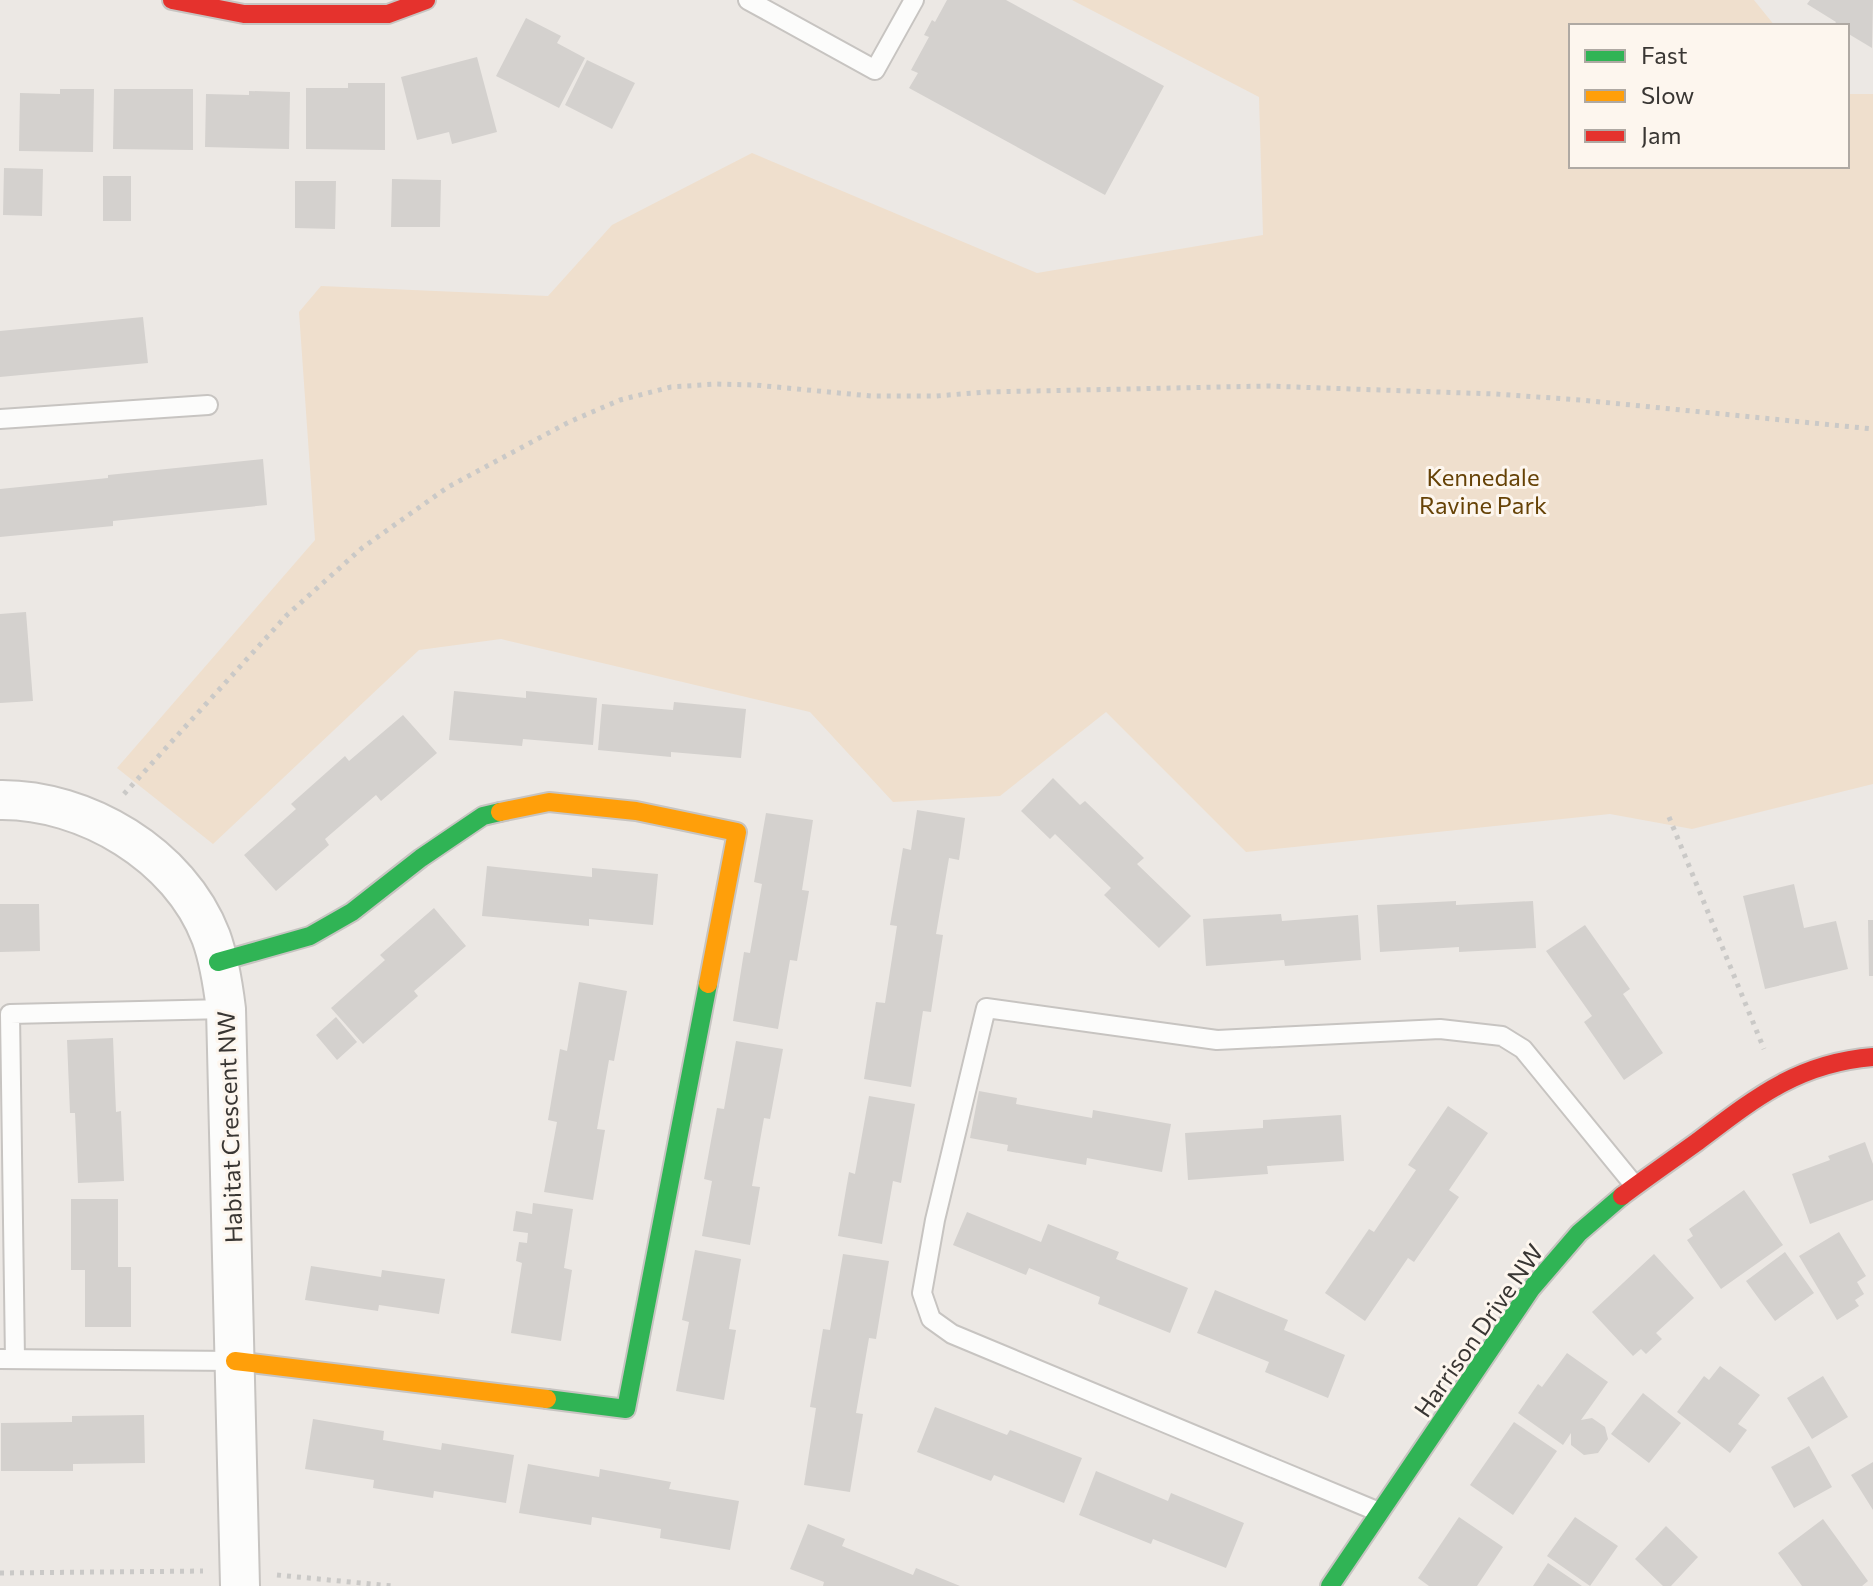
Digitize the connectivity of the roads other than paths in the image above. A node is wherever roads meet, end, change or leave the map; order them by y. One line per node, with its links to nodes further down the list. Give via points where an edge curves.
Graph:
1 (172, 0): 2 (street, via 244,14 388,14)
2 (426, 0)
3 (748, 0): 4 (lane, via 875,70)
4 (914, 0)
5 (208, 405): 6 (lane)
6 (0, 419)
7 (0, 800): 8 (street, Habitat Crescent NW, via 67,809 99,821 138,846 191,898)
8 (218, 962): 9 (street, Habitat Crescent NW); 13 (street, via 321,930 483,816 549,802 636,811 737,832 626,1409)
9 (226, 1009): 12 (lane, via 10,1014); 13 (street, Habitat Crescent NW)
10 (1873, 1057): 11 (street, Harrison Drive NW, via 1837,1061 1778,1085)
11 (1635, 1186): 14 (street, Harrison Drive NW, via 1596,1217 1531,1289); 14 (lane, via 1523,1049 1502,1036 1440,1029 1217,1040 986,1008 932,1235 922,1293 931,1319 952,1334)
12 (8, 1359): 13 (lane)
13 (235, 1361): 15 (street, Habitat Crescent NW)
14 (1380, 1512): 16 (street, Harrison Drive NW)
15 (240, 1580)
16 (1330, 1586)

